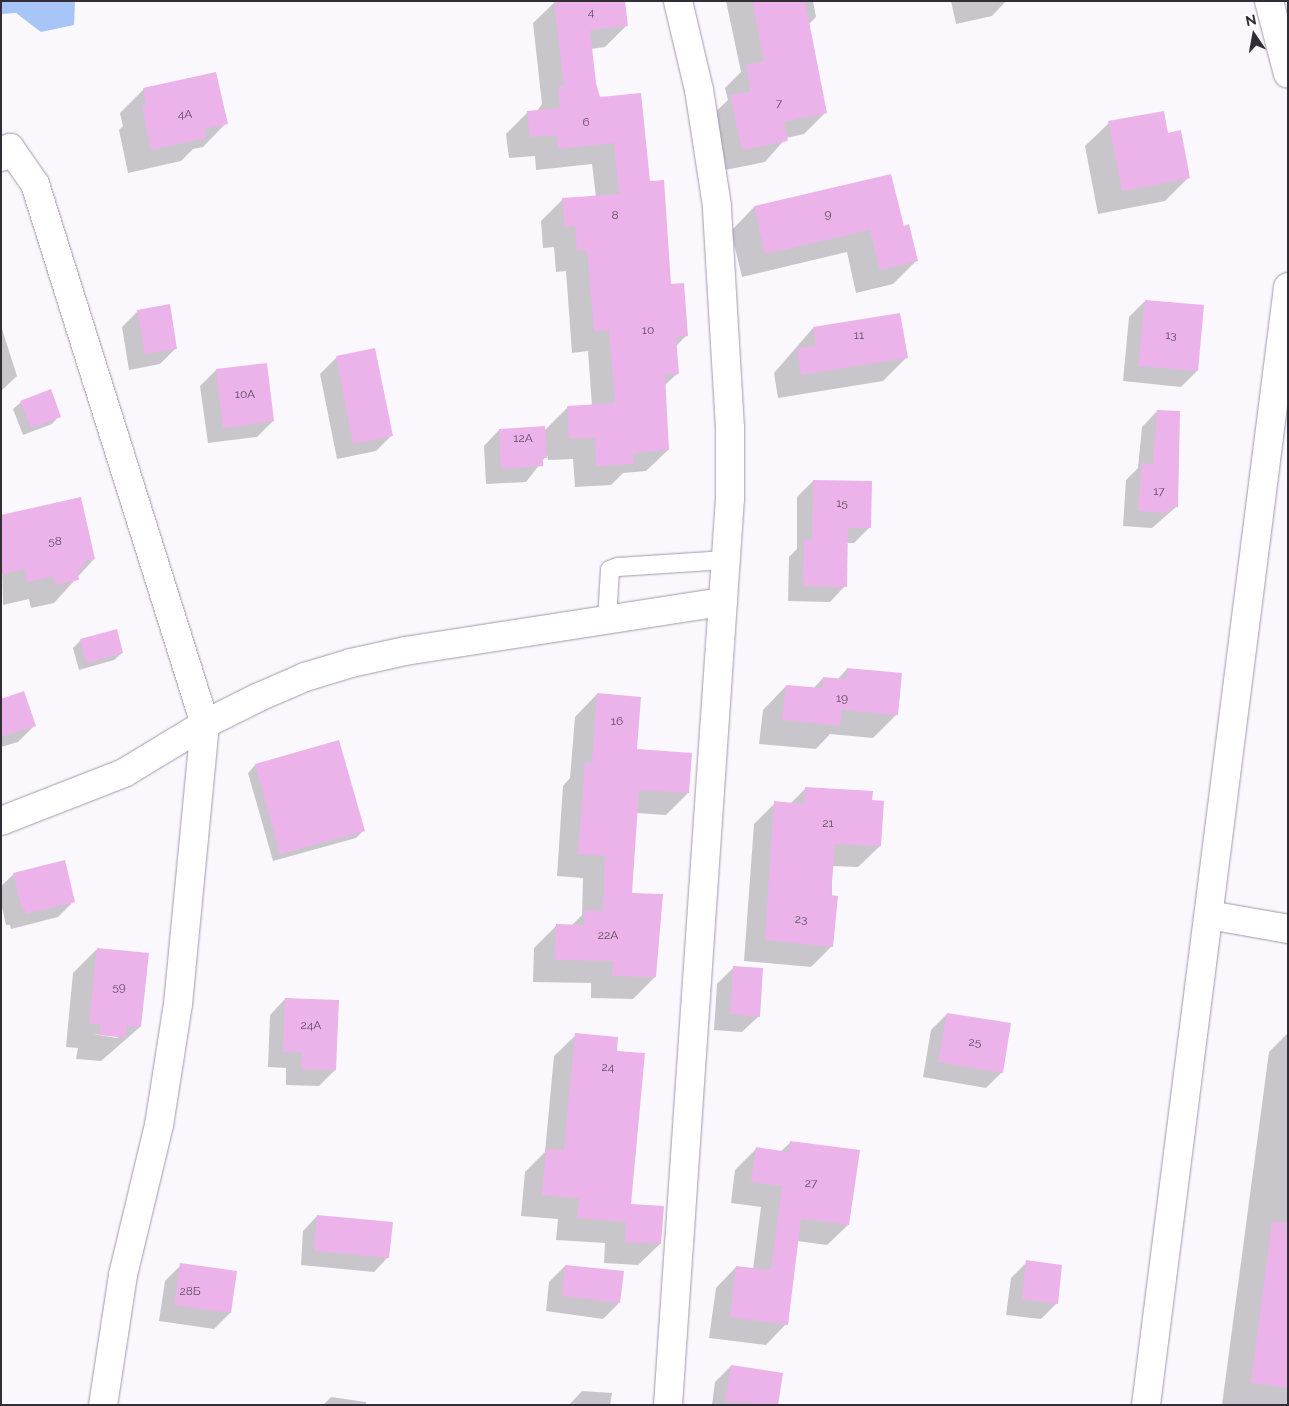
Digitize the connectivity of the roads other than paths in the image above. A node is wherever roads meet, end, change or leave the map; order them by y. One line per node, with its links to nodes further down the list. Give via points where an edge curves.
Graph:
1 (678, 1): 6 (street, via 704,120 722,266 730,428)
2 (1269, 1): 3 (street)
3 (1288, 74)
4 (6, 153): 9 (street, via 35,184)
5 (1288, 287): 11 (street)
6 (726, 560): 7 (street); 8 (lane, via 610,570)
7 (723, 602): 8 (street); 14 (street)
8 (607, 620): 9 (street, via 405,651 351,663 304,677)
9 (205, 724): 10 (street, via 124,773); 13 (street, via 178,1004 159,1125 123,1275)
10 (1, 821)
11 (1209, 915): 12 (street); 15 (street)
12 (1288, 929)
13 (103, 1405)
14 (668, 1405)
15 (1146, 1405)

